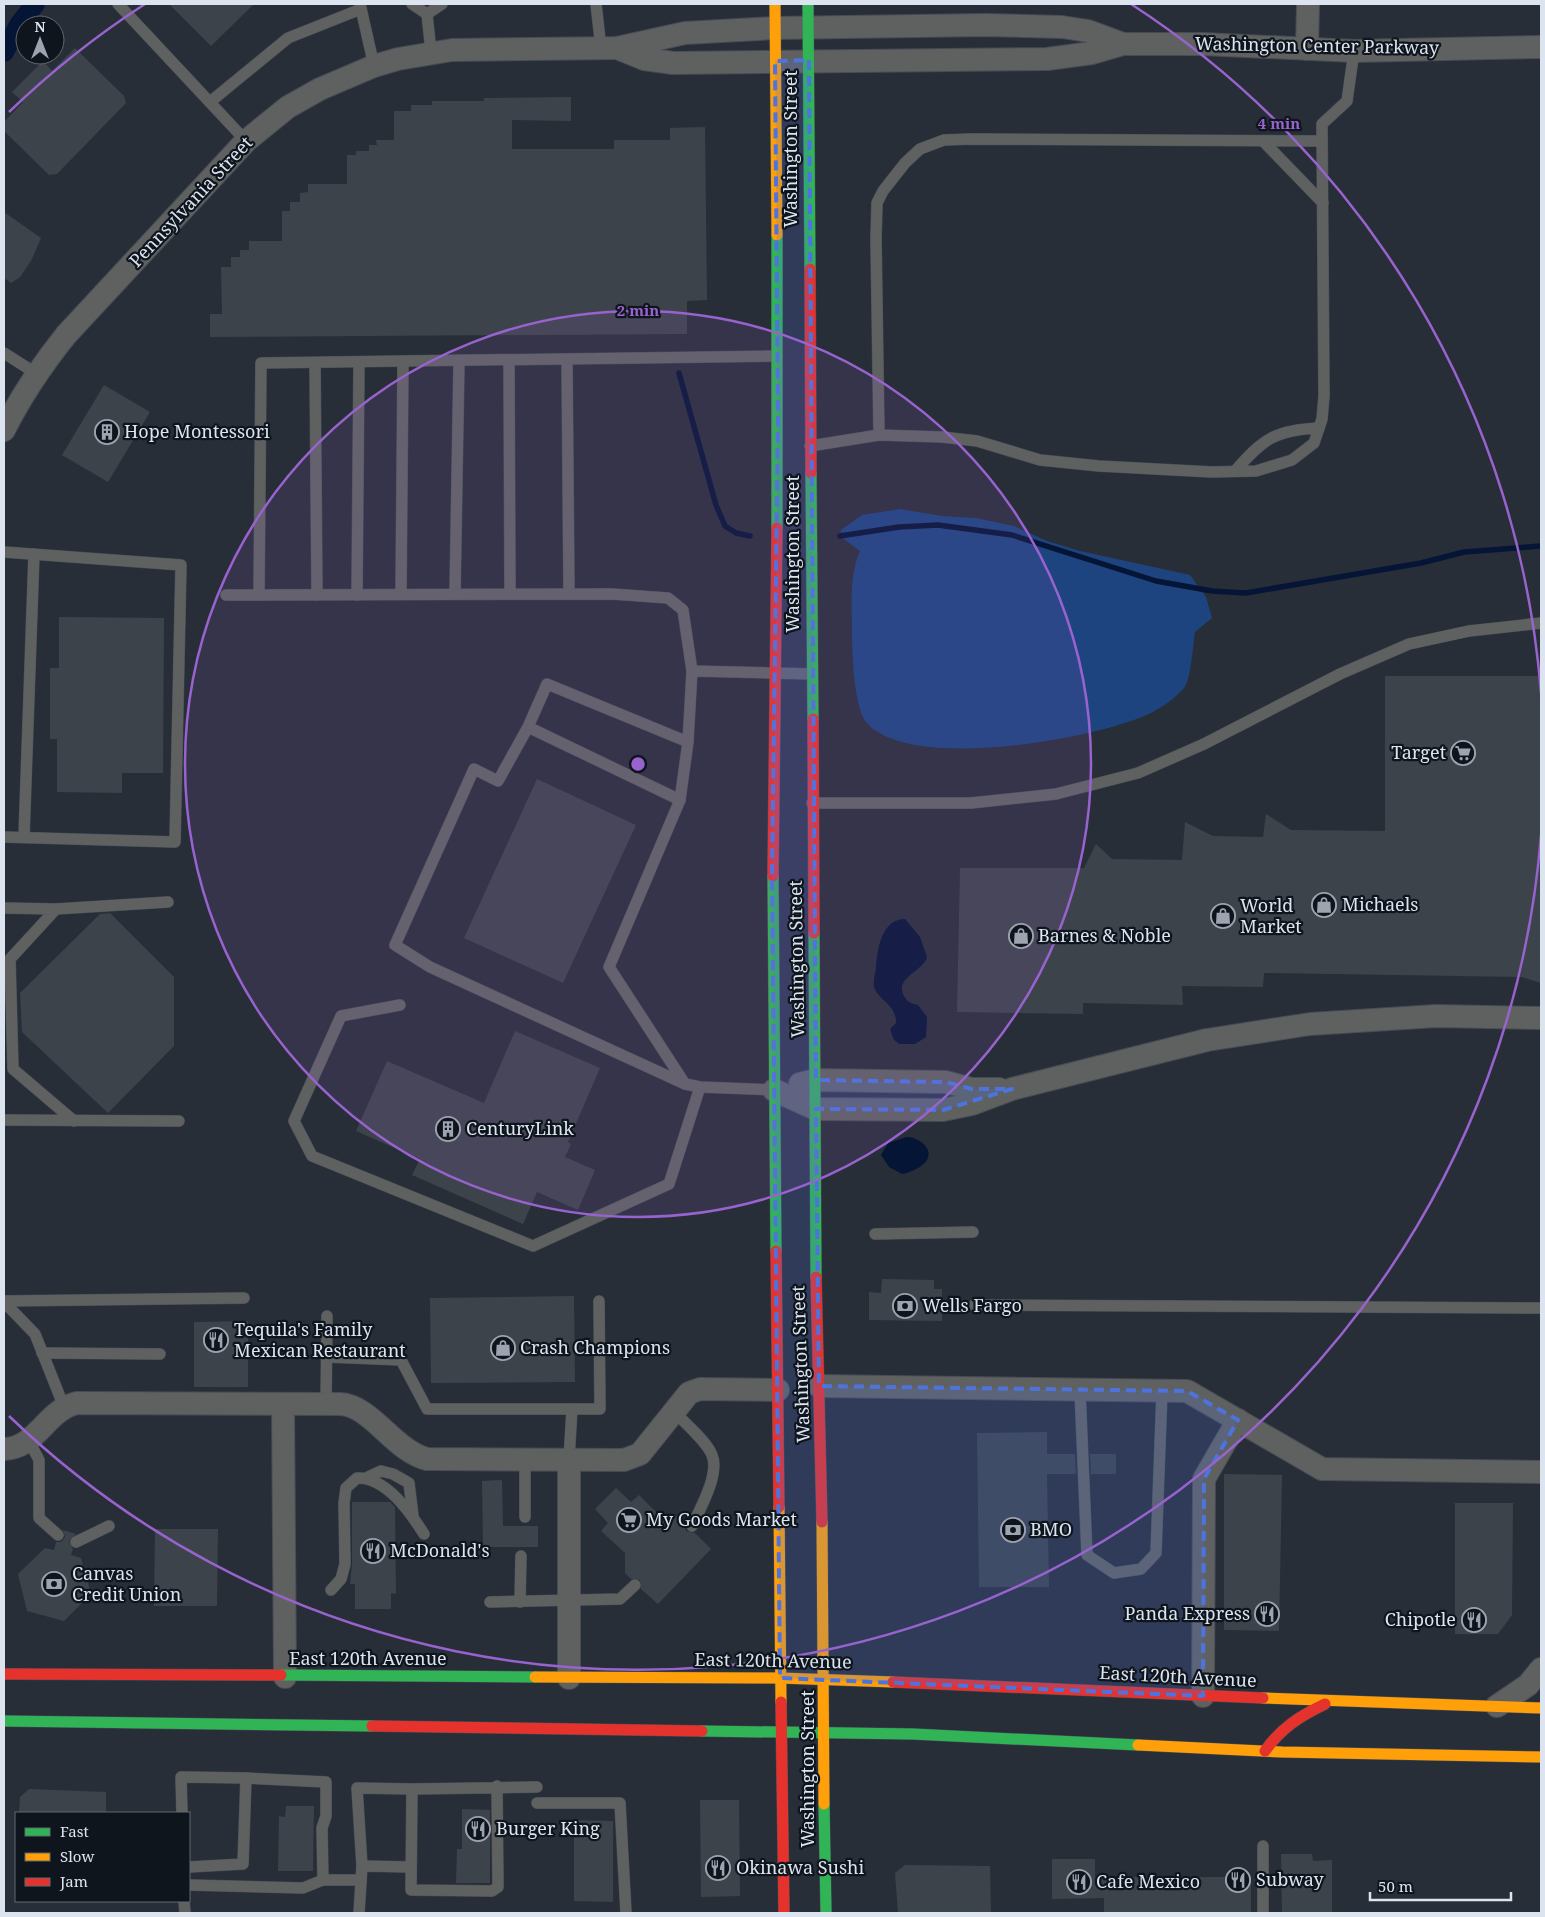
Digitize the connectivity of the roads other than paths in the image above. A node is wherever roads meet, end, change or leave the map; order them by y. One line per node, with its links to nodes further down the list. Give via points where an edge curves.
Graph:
1 (118, 4): 21 (lane)
2 (412, 4): 9 (lane)
3 (442, 4): 9 (lane)
4 (596, 4): 14 (lane)
5 (775, 4): 11 (main road, Washington Street)
6 (808, 4): 10 (main road, Washington Street)
7 (1308, 4): 15 (street)
8 (361, 6): 20 (lane); 21 (lane, via 288,38)
9 (427, 14): 17 (lane)
10 (808, 26): 11 (street, Pennsylvania Street); 12 (street, Washington Center Parkway, via 1062,27 1088,31); 18 (main road, Washington Street)
11 (775, 28): 14 (street, Pennsylvania Street, via 685,33); 19 (main road, Washington Street)
12 (1123, 44): 15 (street, Washington Center Parkway); 18 (street, Washington Center Parkway, via 1092,54 1047,59)
13 (1541, 47): 16 (street, Washington Center Parkway)
14 (609, 48): 17 (street, Pennsylvania Street, via 480,48); 19 (street, Pennsylvania Street, via 657,62)
15 (1307, 49): 16 (street, Washington Center Parkway)
16 (1354, 51): 23 (lane, via 1347,101 1322,124)
17 (430, 52): 20 (street, Pennsylvania Street)
18 (809, 60): 19 (street, Washington Center Parkway); 38 (main road, Washington Street)
19 (775, 61): 27 (main road, Washington Street)
20 (374, 66): 24 (street, Pennsylvania Street, via 320,89 288,108)
21 (210, 102): 24 (lane)
22 (1263, 141): 23 (lane); 25 (lane); 37 (lane, via 971,139 944,140 920,149 883,191 878,203)
23 (1322, 141): 25 (lane)
24 (246, 142): 34 (street, Pennsylvania Street, via 66,335)
25 (1322, 203): 35 (lane, via 1324,396)
26 (4, 353): 34 (lane)
27 (777, 356): 28 (lane); 52 (main road, Washington Street)
28 (567, 359): 29 (lane); 45 (lane)
29 (509, 360): 31 (lane); 44 (lane)
30 (403, 361): 31 (lane); 32 (lane); 42 (lane)
31 (459, 361): 43 (lane)
32 (359, 362): 33 (lane); 49 (lane)
33 (315, 363): 47 (lane, via 261,363); 48 (lane)
34 (37, 374): 36 (street, Pennsylvania Street)
35 (1319, 428): 39 (lane, via 1273,436 1258,446); 39 (lane, via 1314,442 1292,460 1256,471)
36 (4, 430)
37 (879, 435): 38 (lane); 39 (lane, via 942,436 978,441 1040,460 1099,466)
38 (810, 446): 53 (main road, Washington Street)
39 (1235, 471)
40 (4, 552): 41 (lane)
41 (34, 554): 59 (lane); 59 (lane, via 181,565 176,842)
42 (402, 594): 43 (lane); 49 (lane)
43 (455, 594): 44 (lane)
44 (510, 594): 45 (lane)
45 (569, 594): 51 (lane, via 668,598 683,610)
46 (226, 595): 47 (lane)
47 (259, 595): 48 (lane)
48 (317, 595): 49 (lane)
49 (357, 595)
50 (1541, 623): 57 (lane, via 1469,631 1409,644 1340,674 1204,744 1138,773 1056,794 971,803)
51 (692, 671): 52 (lane); 55 (lane)
52 (774, 674): 53 (lane); 69 (main road, Washington Street)
53 (811, 674): 57 (main road, Washington Street)
54 (528, 727): 55 (lane, via 547,684); 56 (lane); 66 (lane, via 498,781 474,769 395,945 430,967)
55 (688, 742): 56 (lane)
56 (680, 800): 66 (lane, via 609,967)
57 (812, 803): 65 (main road, Washington Street)
58 (4, 836): 59 (lane)
59 (24, 837)
60 (168, 902): 62 (lane)
61 (4, 908): 62 (lane)
62 (56, 909): 72 (lane, via 10,959 13,1069)
63 (400, 1005): 67 (lane, via 341,1016 294,1121 312,1156 533,1246 669,1184)
64 (1541, 1018): 68 (street, via 1436,1016 1306,1025 1207,1040)
65 (816, 1080): 68 (street, via 946,1082 972,1089); 69 (street); 70 (main road, Washington Street)
66 (685, 1084): 67 (lane)
67 (700, 1087): 69 (lane)
68 (1012, 1089): 70 (street, via 972,1104 943,1110)
69 (774, 1090): 70 (street); 74 (main road, Washington Street)
70 (816, 1109): 87 (main road, Washington Street)
71 (4, 1120): 72 (lane)
72 (74, 1121): 73 (lane)
73 (179, 1121)
74 (777, 1228): 77 (main road); 88 (main road, Washington Street)
75 (973, 1232): 76 (lane)
76 (875, 1234)
77 (788, 1273)
78 (244, 1298): 79 (lane)
79 (4, 1301): 84 (lane, via 35,1334)
80 (600, 1301): 94 (lane, via 600,1409)
81 (974, 1305): 82 (lane)
82 (1541, 1308)
83 (327, 1316): 86 (lane)
84 (42, 1353): 85 (lane); 93 (lane)
85 (160, 1354)
86 (327, 1357): 92 (lane); 94 (lane, via 400,1360 427,1409)
87 (812, 1385): 89 (street); 121 (main road, Washington Street)
88 (778, 1390): 95 (street, via 700,1389 685,1396); 120 (main road, Washington Street)
89 (1080, 1391): 90 (street); 90 (lane, via 1087,1555 1114,1573 1141,1570 1156,1552)
90 (1162, 1391): 96 (street, via 1187,1391)
91 (283, 1404): 92 (street); 93 (street, via 77,1403); 118 (street)
92 (326, 1404): 99 (street, via 354,1406 418,1457)
93 (64, 1407): 97 (street)
94 (572, 1409): 100 (lane)
95 (673, 1410): 100 (street, via 635,1457); 106 (lane, via 713,1456 710,1485)
96 (1238, 1420): 101 (street, via 1322,1469); 122 (street, via 1204,1479)
97 (29, 1441): 98 (street, via 18,1448); 108 (lane, via 39,1460 38,1518)
98 (4, 1449)
99 (525, 1459): 100 (street); 104 (lane)
100 (569, 1460): 115 (street)
101 (1541, 1472)
102 (368, 1477): 103 (lane, via 380,1483); 103 (lane, via 381,1471 409,1483); 112 (lane, via 358,1478 346,1488 345,1564 341,1579)
103 (413, 1516): 107 (lane)
104 (525, 1517)
105 (109, 1526): 109 (lane)
106 (692, 1526)
107 (424, 1534)
108 (58, 1535)
109 (76, 1542)
110 (521, 1556): 114 (lane)
111 (635, 1585): 115 (lane, via 620,1599)
112 (331, 1590)
113 (490, 1602): 114 (lane)
114 (520, 1602): 115 (lane)
115 (569, 1602): 119 (street)
116 (1541, 1669): 124 (street, via 1528,1684)
117 (4, 1674): 118 (main road, East 120th Avenue)
118 (285, 1677): 119 (main road, East 120th Avenue)
119 (569, 1678): 120 (main road, East 120th Avenue)
120 (780, 1678): 121 (main road, East 120th Avenue); 127 (main road, Washington Street)
121 (824, 1679): 122 (main road, East 120th Avenue); 128 (main road, Washington Street)
122 (1203, 1696): 123 (main road, East 120th Avenue)
123 (1331, 1701): 124 (main road, East 120th Avenue); 129 (main road, via 1293,1719)
124 (1497, 1706): 125 (main road, East 120th Avenue)
125 (1541, 1708)
126 (4, 1721): 127 (main road)
127 (780, 1732): 128 (main road); 146 (main road, Washington Street)
128 (823, 1732): 129 (main road); 147 (main road, Washington Street)
129 (1265, 1751): 130 (main road)
130 (1541, 1757)
131 (246, 1778): 136 (lane, via 181,1777); 138 (lane, via 244,1864); 141 (lane, via 326,1782 326,1816 322,1828)
132 (497, 1786): 133 (lane); 134 (lane); 140 (lane, via 498,1887 492,1891 411,1890)
133 (537, 1787)
134 (412, 1789): 139 (lane, via 357,1788); 140 (lane)
135 (536, 1803): 145 (lane, via 620,1803)
136 (182, 1812)
137 (1262, 1846): 148 (lane)
138 (190, 1866)
139 (362, 1866): 140 (lane); 142 (lane)
140 (411, 1867)
141 (323, 1880): 142 (lane); 143 (lane, via 303,1888)
142 (361, 1880): 144 (lane)
143 (190, 1885)
144 (359, 1913)
145 (626, 1913)
146 (784, 1913)
147 (826, 1913)
148 (1263, 1913)

